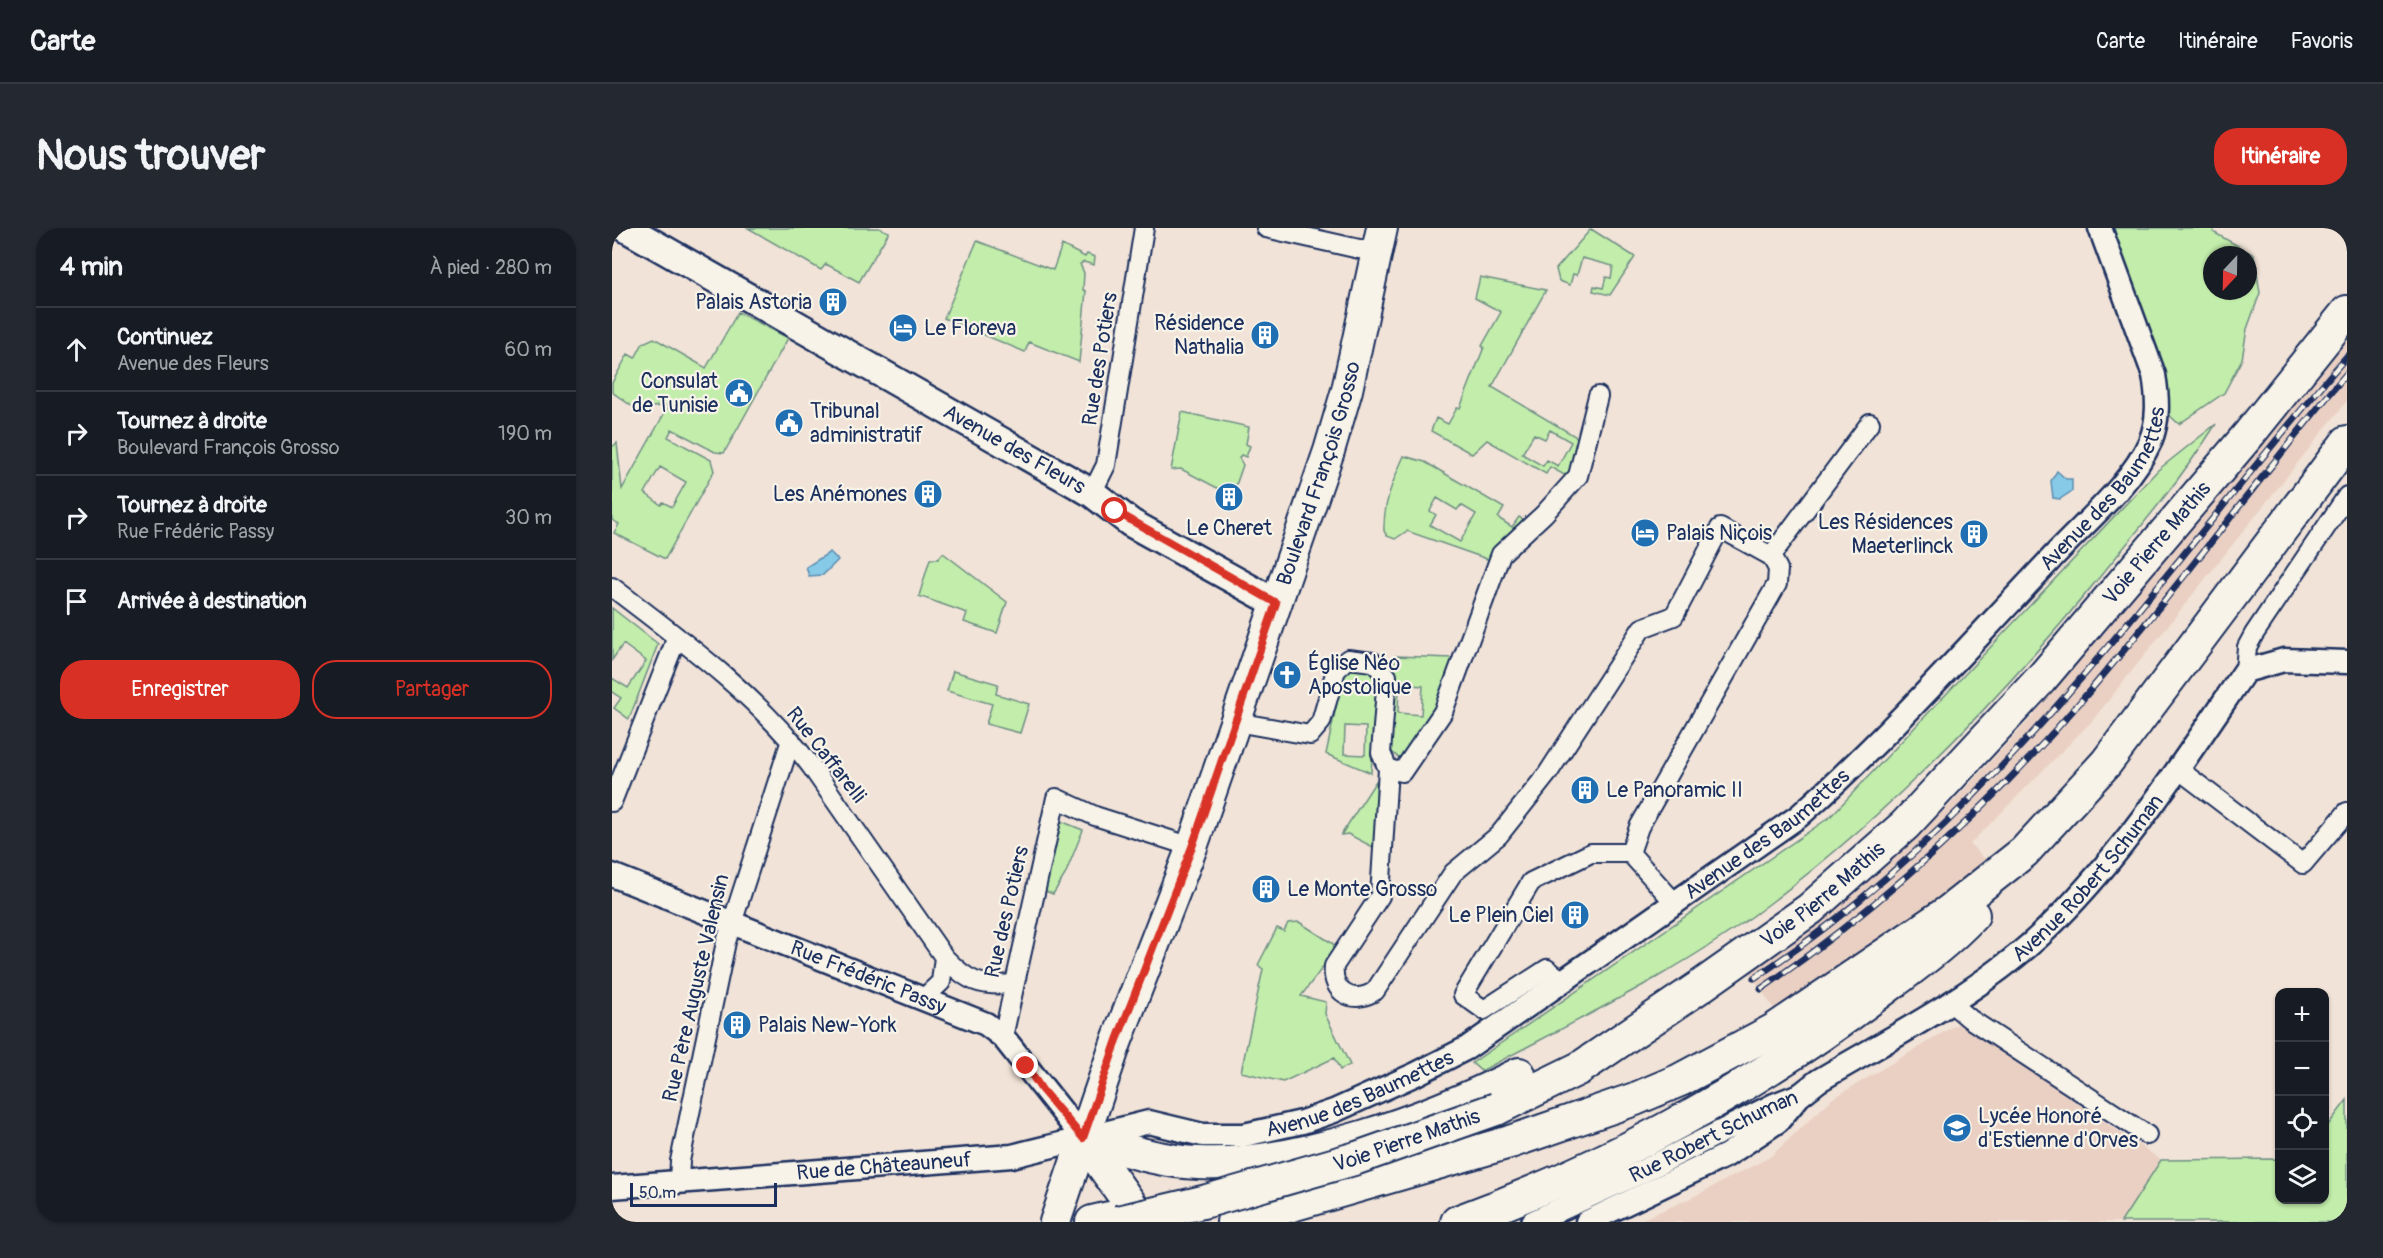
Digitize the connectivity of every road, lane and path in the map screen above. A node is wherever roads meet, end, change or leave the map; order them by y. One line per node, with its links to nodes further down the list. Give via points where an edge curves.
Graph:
1 (626, 228): 10 (main road, Avenue des Fleurs)
2 (1143, 228): 10 (street, Rue des Potiers, via 1106,465)
3 (1266, 228): 5 (street)
4 (2100, 228): 28 (street, Avenue des Baumettes, via 2154,375 2158,398 2157,418 2140,459 1958,658 1831,788 1799,816)
5 (1379, 240): 14 (main road, Boulevard François Grosso, via 1342,409)
6 (2347, 312): 33 (highway, Voie Pierre Mathis, via 2250,434 2041,679 1905,825 1810,909)
7 (1598, 396): 20 (street, via 1578,476 1501,555 1443,712 1402,772)
8 (1870, 423): 12 (street)
9 (2347, 442): 25 (highway, Voie Pierre Mathis, via 2106,763)
10 (1092, 493): 14 (main road, Avenue des Fleurs, via 1131,523)
11 (2347, 496): 17 (street, via 2254,634 2247,647)
12 (1771, 555): 20 (street, via 1720,528 1674,616 1642,628 1548,773 1499,835 1453,873 1375,991 1356,998 1342,994 1333,978 1340,956 1380,896); 26 (street, via 1778,569 1777,584 1639,827)
13 (612, 587): 15 (street, Rue Caffarelli)
14 (1276, 603): 18 (main road, Boulevard François Grosso)
15 (677, 637): 19 (street, Rue Caffarelli); 22 (street)
16 (2347, 662): 17 (street, via 2284,660)
17 (2245, 671): 21 (street, Avenue Robert Schuman)
18 (1236, 722): 20 (street, via 1312,734 1321,722 1336,670 1348,659 1373,662 1387,676 1381,753); 24 (main road, Boulevard François Grosso)
19 (791, 740): 29 (street, Rue Père Auguste Valensin); 30 (street, Rue Caffarelli)
20 (1388, 769)
21 (2178, 769): 23 (street, via 2303,864); 35 (street, Avenue Robert Schuman, via 2091,882 2054,922)
22 (612, 802)
23 (2347, 812)
24 (1192, 847): 32 (street, Rue des Potiers, via 1095,816 1056,798); 39 (main road, Boulevard François Grosso)
25 (2024, 852): 47 (highway, Voie Pierre Mathis, via 1948,912 1774,1030 1680,1080 1510,1142); 48 (highway, via 1971,917 1924,959 1830,1029 1668,1128 1514,1201)
26 (1630, 853): 28 (street); 31 (street, via 1591,853 1531,882 1463,996 1484,1010 1547,969)
27 (612, 875): 29 (street, Rue Frédéric Passy)
28 (1674, 902): 31 (street, Avenue des Baumettes)
29 (731, 922): 34 (street, Rue Frédéric Passy); 40 (street, Rue Père Auguste Valensin)
30 (944, 957): 32 (street, Rue Caffarelli, via 975,982); 34 (street, via 941,981)
31 (1563, 981): 39 (street, Avenue des Baumettes, via 1467,1048 1406,1079 1302,1122 1226,1136 1181,1132 1149,1122)
32 (1013, 984): 36 (street, Rue des Potiers)
33 (1701, 986): 39 (highway, via 1489,1089 1391,1127 1294,1155 1236,1164 1195,1163); 44 (highway, Voie Pierre Mathis, bridge, via 1580,1068 1496,1109 1357,1158)
34 (924, 998): 36 (street, Rue Frédéric Passy, via 986,1024)
35 (1951, 1003): 37 (street, Avenue Robert Schuman); 38 (street)
36 (1003, 1037): 39 (street, Rue Frédéric Passy)
37 (1799, 1096): 49 (street, Rue Robert Schuman); 50 (street, Rue Robert Schuman, via 1778,1121 1727,1155)
38 (2147, 1135)
39 (1083, 1138): 40 (street, Rue de Châteauneuf, via 1012,1156); 42 (main road, Boulevard François Grosso); 46 (highway)
40 (679, 1181): 41 (street, Rue de Châteauneuf)
41 (612, 1187)
42 (1055, 1222)
43 (1092, 1222): 45 (highway, via 1109,1218)
44 (1118, 1222)
45 (1128, 1222)
46 (1143, 1222)
47 (1233, 1222)
48 (1457, 1222)
49 (1533, 1222)
50 (1587, 1222)

